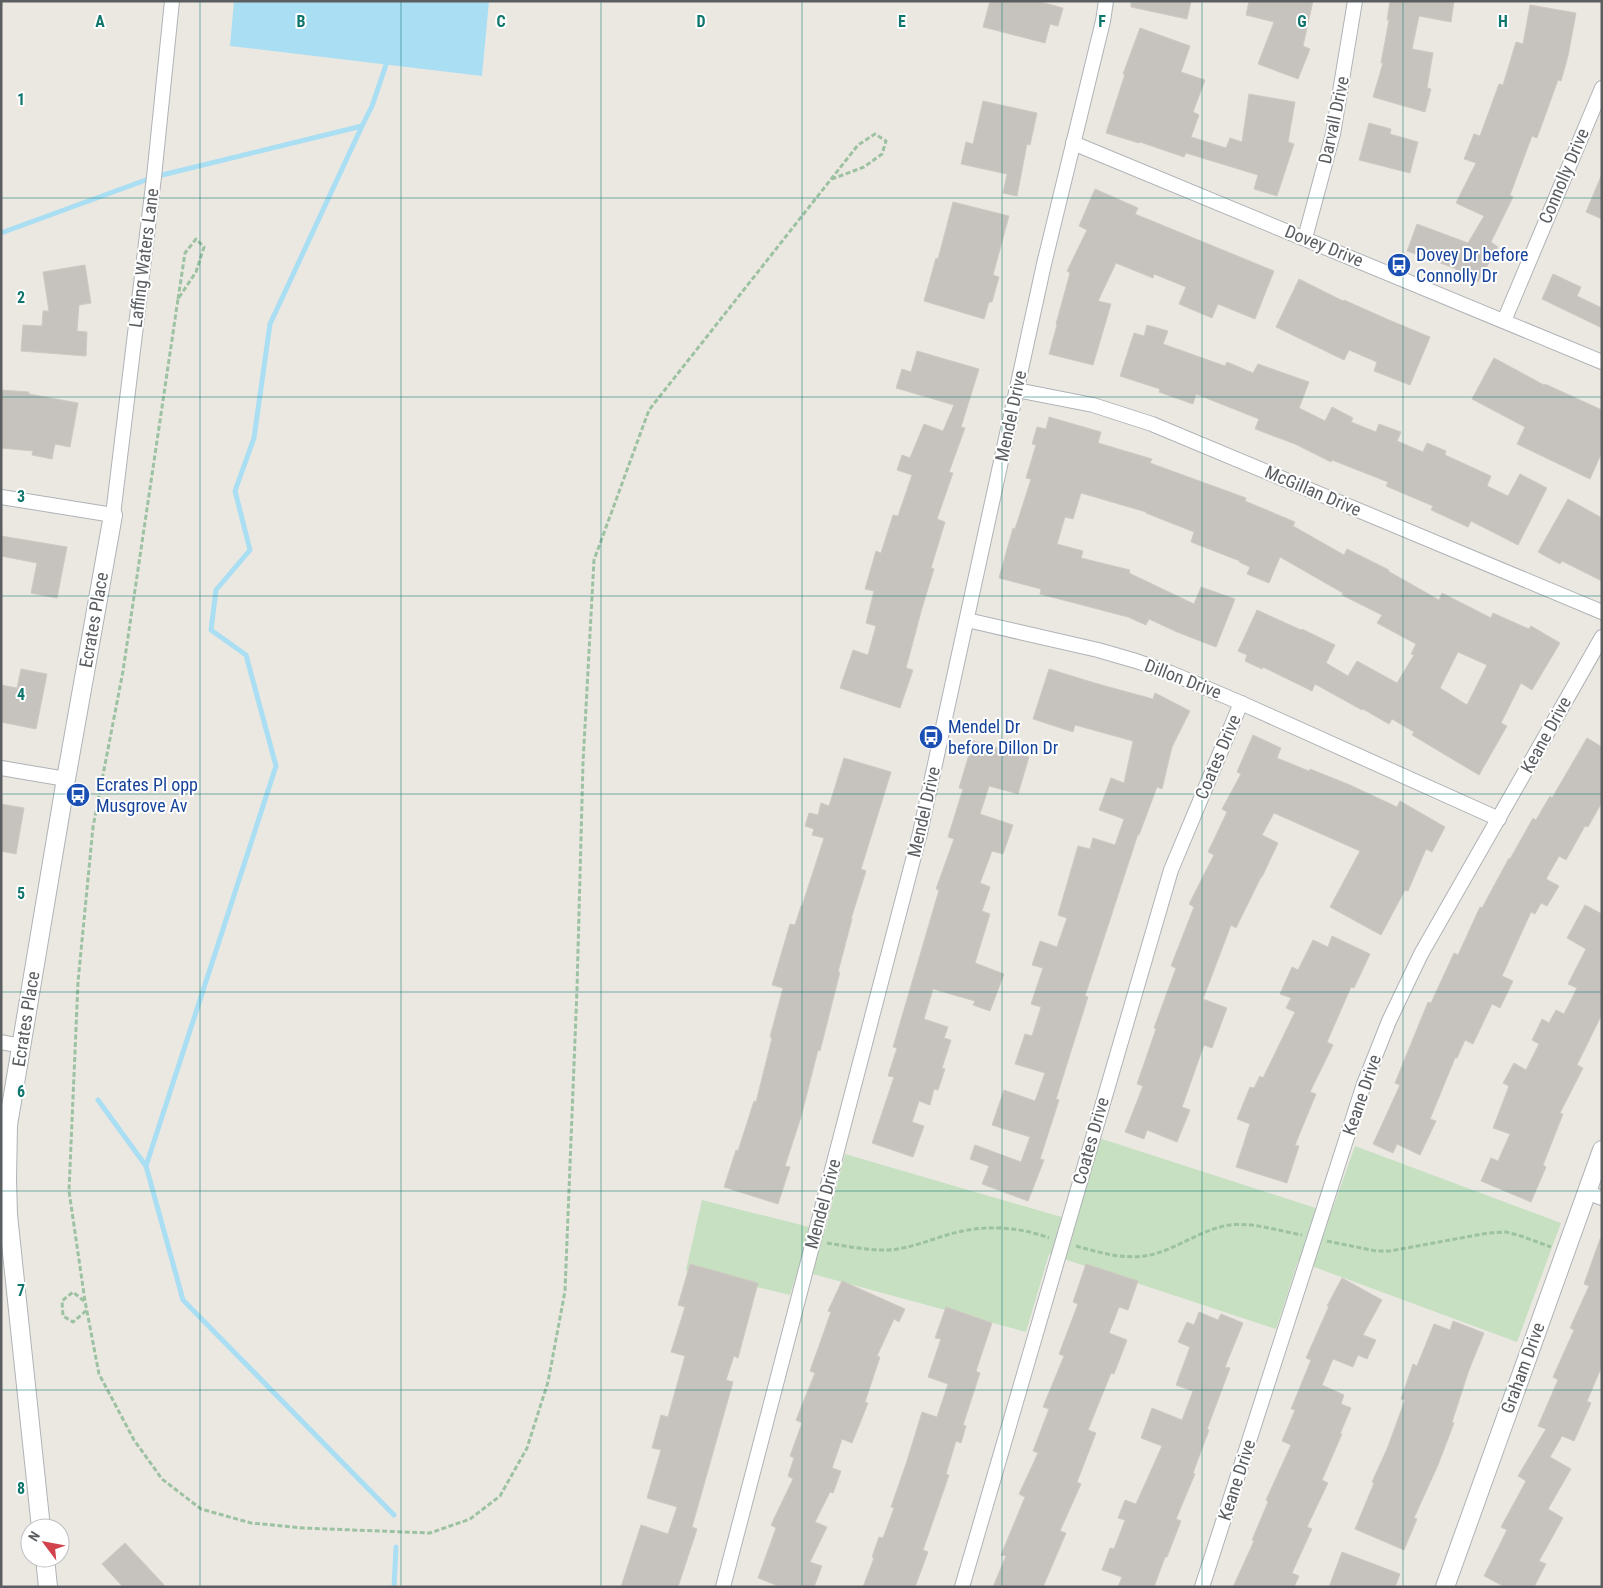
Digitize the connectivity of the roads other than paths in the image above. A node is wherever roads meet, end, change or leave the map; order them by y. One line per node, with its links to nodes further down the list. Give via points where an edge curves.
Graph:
1 (172, 1): 11 (street, Laffing Waters Lane)
2 (1106, 1): 5 (street, Mendel Drive)
3 (1355, 1): 6 (street, Darvall Drive, via 1333,134)
4 (1602, 88): 7 (street, Connolly Drive)
5 (1073, 143): 6 (street, Dovey Drive); 9 (street, Mendel Drive)
6 (1305, 238): 7 (street, Dovey Drive)
7 (1504, 321): 8 (street, Dovey Drive)
8 (1602, 362)
9 (1017, 390): 12 (street, McGillan Drive, via 1093,405 1152,424); 13 (street, Mendel Drive)
10 (1, 498): 11 (street)
11 (113, 515): 17 (street, Ecrates Place)
12 (1602, 612)
13 (967, 620): 15 (street, Dillon Drive, via 1136,661); 26 (street, Mendel Drive, via 920,833)
14 (1602, 637): 18 (street, Keane Drive)
15 (1241, 702): 18 (street, Dillon Drive); 27 (street, Coates Drive, via 1171,870)
16 (1, 768): 17 (street)
17 (66, 779): 20 (street, Ecrates Place)
18 (1499, 818): 28 (street, Keane Drive, via 1422,954 1389,1021 1364,1084)
19 (1, 1042): 20 (street)
20 (21, 1046): 23 (street, Ecrates Place, via 8,1125 8,1216)
21 (1602, 1150): 22 (street, Graham Drive)
22 (1594, 1195): 29 (street, Graham Drive, via 1564,1253)
23 (41, 1518)
24 (46, 1568): 25 (street)
25 (48, 1587)
26 (723, 1587)
27 (962, 1587)
28 (1202, 1587)
29 (1445, 1587)

